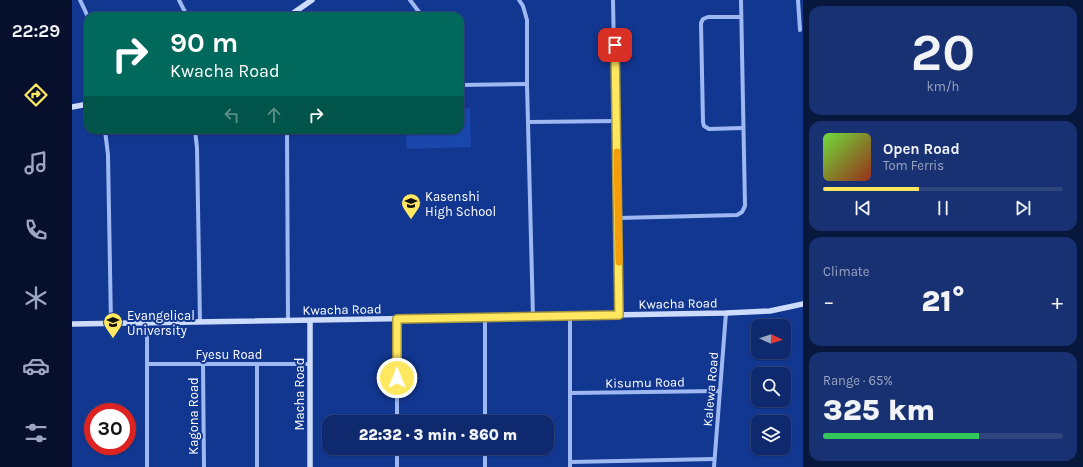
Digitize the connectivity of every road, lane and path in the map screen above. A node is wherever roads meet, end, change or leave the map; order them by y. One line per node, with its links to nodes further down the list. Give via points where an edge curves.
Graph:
1 (80, 0): 9 (street)
2 (179, 0): 10 (street)
3 (312, 0): 11 (main road)
4 (410, 0): 12 (street)
5 (519, 0): 15 (street, via 527,20)
6 (614, 0): 19 (street)
7 (741, 0): 13 (street)
8 (798, 0): 14 (street)
9 (86, 12)
10 (185, 12)
11 (295, 12)
12 (419, 12)
13 (741, 17): 21 (street); 21 (street, via 703,19 703,122 709,129)
14 (800, 30)
15 (527, 84): 16 (street); 20 (street)
16 (464, 85)
17 (84, 105): 18 (main road)
18 (72, 107)
19 (616, 121): 20 (street); 25 (street)
20 (529, 122): 30 (street)
21 (743, 128): 25 (street, via 745,206 742,212 737,215)
22 (105, 134): 37 (street)
23 (195, 134): 35 (street)
24 (287, 134): 33 (street)
25 (618, 218): 28 (street)
26 (803, 304): 27 (main road, Kwacha Road, via 770,311)
27 (726, 313): 28 (main road, Kwacha Road); 43 (street, Kalewa Road)
28 (619, 315): 29 (main road, Kwacha Road)
29 (570, 316): 30 (main road, Kwacha Road); 44 (street)
30 (533, 317): 31 (main road, Kwacha Road)
31 (485, 318): 32 (main road, Kwacha Road); 46 (street)
32 (397, 319): 34 (main road, Kwacha Road); 45 (street)
33 (288, 321): 34 (main road, Kwacha Road); 35 (main road, Kwacha Road)
34 (310, 321): 41 (main road, Macha Road)
35 (200, 322): 38 (main road, Kwacha Road)
36 (72, 324): 37 (main road, Kwacha Road)
37 (111, 324): 38 (main road, Kwacha Road)
38 (147, 324): 39 (street)
39 (148, 364): 40 (street, Fyesu Road); 51 (street)
40 (203, 364): 42 (street, Fyesu Road); 52 (street, Kagona Road)
41 (310, 364): 42 (street, Fyesu Road); 54 (main road, Macha Road)
42 (257, 365): 53 (street)
43 (720, 391): 44 (street, Kisumu Road); 49 (street, Kalewa Road)
44 (570, 393): 50 (street)
45 (397, 415)
46 (485, 415)
47 (397, 455): 55 (street)
48 (485, 455): 56 (street)
49 (714, 459): 50 (street); 58 (street, Kalewa Road)
50 (570, 462): 57 (street)
51 (147, 467)
52 (204, 467)
53 (257, 467)
54 (310, 467)
55 (397, 467)
56 (485, 467)
57 (570, 467)
58 (714, 467)

